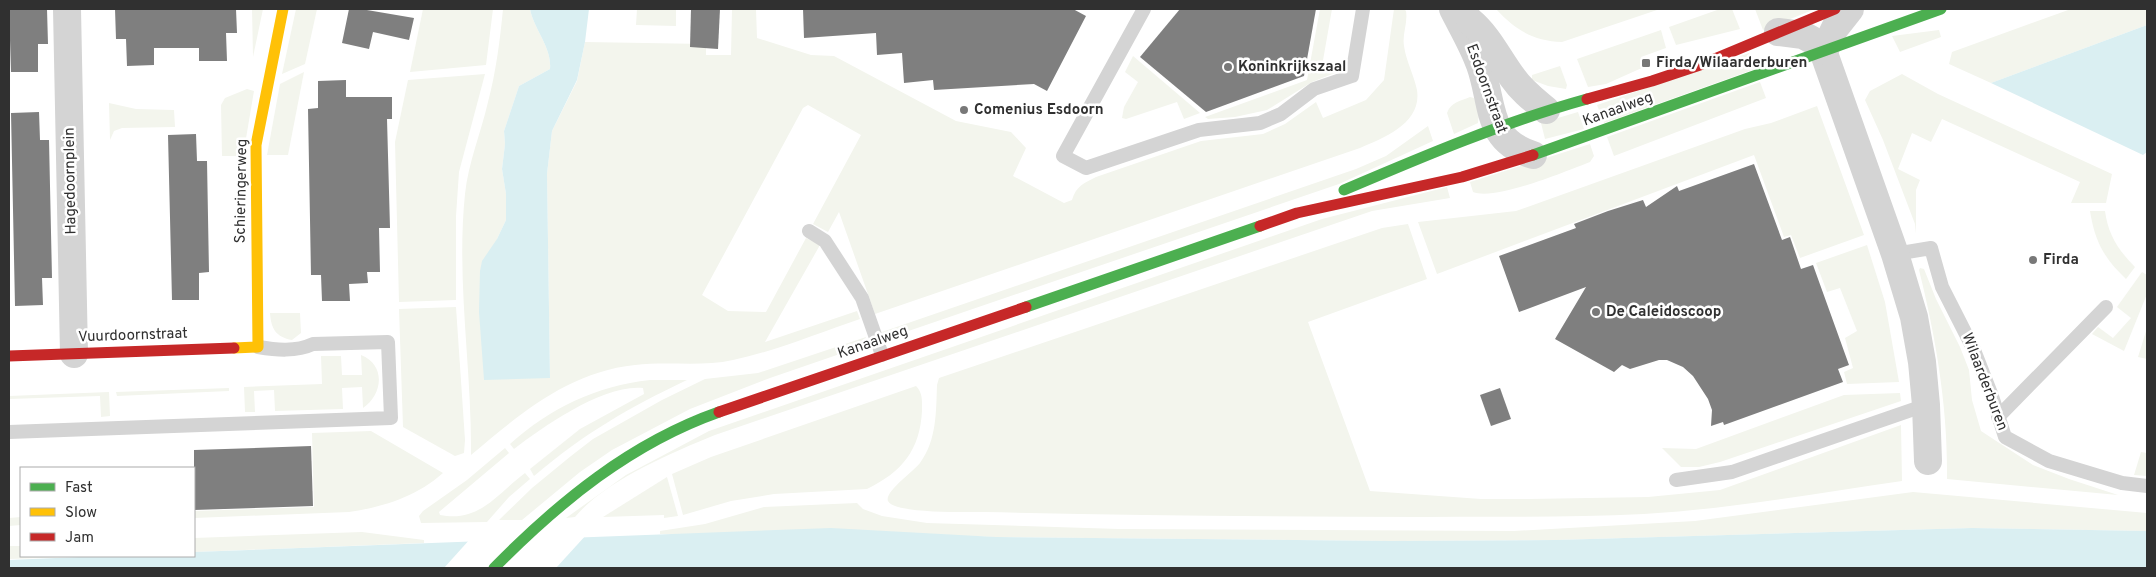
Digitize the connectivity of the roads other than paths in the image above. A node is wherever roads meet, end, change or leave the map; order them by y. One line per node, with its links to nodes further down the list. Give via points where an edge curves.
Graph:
1 (67, 9): 19 (street, Hagedoornplein)
2 (284, 9): 18 (main road, Schieringerweg, via 256,145)
3 (1144, 9): 4 (lane, via 1063,156 1086,168 1199,130 1260,123 1281,114 1314,89 1352,76)
4 (1363, 9)
5 (1454, 9): 11 (street, Esdoornstraat, via 1479,29 1526,94); 12 (street, Esdoornstraat, via 1474,50)
6 (1835, 9): 9 (main road, Kanaalweg)
7 (1850, 9): 10 (street, via 1835,28)
8 (1941, 9): 10 (main road, Kanaalweg)
9 (1778, 32): 10 (street, via 1813,39); 11 (main road, Kanaalweg, via 1700,65)
10 (1824, 51): 13 (main road, Kanaalweg); 16 (street)
11 (1546, 110): 12 (main road, Kanaalweg)
12 (1497, 128): 13 (street, Esdoornstraat, via 1516,150); 14 (main road, Kanaalweg, via 1366,180)
13 (1533, 155): 14 (main road, Kanaalweg, via 1462,177)
14 (1297, 213): 20 (main road, Kanaalweg)
15 (809, 231): 20 (lane, via 826,240 862,298)
16 (1895, 254): 22 (street, via 1914,317); 23 (lane, Wilaarderburen, via 1931,248 1942,287 1974,350)
17 (2106, 307): 23 (lane)
18 (258, 347): 19 (main road, Vuurdoornstraat); 24 (lane, via 303,349 313,344 388,342 391,418)
19 (74, 354): 21 (main road, Vuurdoornstraat)
20 (882, 355): 28 (main road, Kanaalweg, via 751,400 666,435 592,480)
21 (9, 356)
22 (1926, 405): 25 (street); 26 (lane, via 1732,472)
23 (1998, 417): 27 (lane, Wilaarderburen, via 2005,437 2050,461 2122,483)
24 (9, 432)
25 (1928, 461)
26 (1676, 480)
27 (2147, 486)
28 (494, 568)

